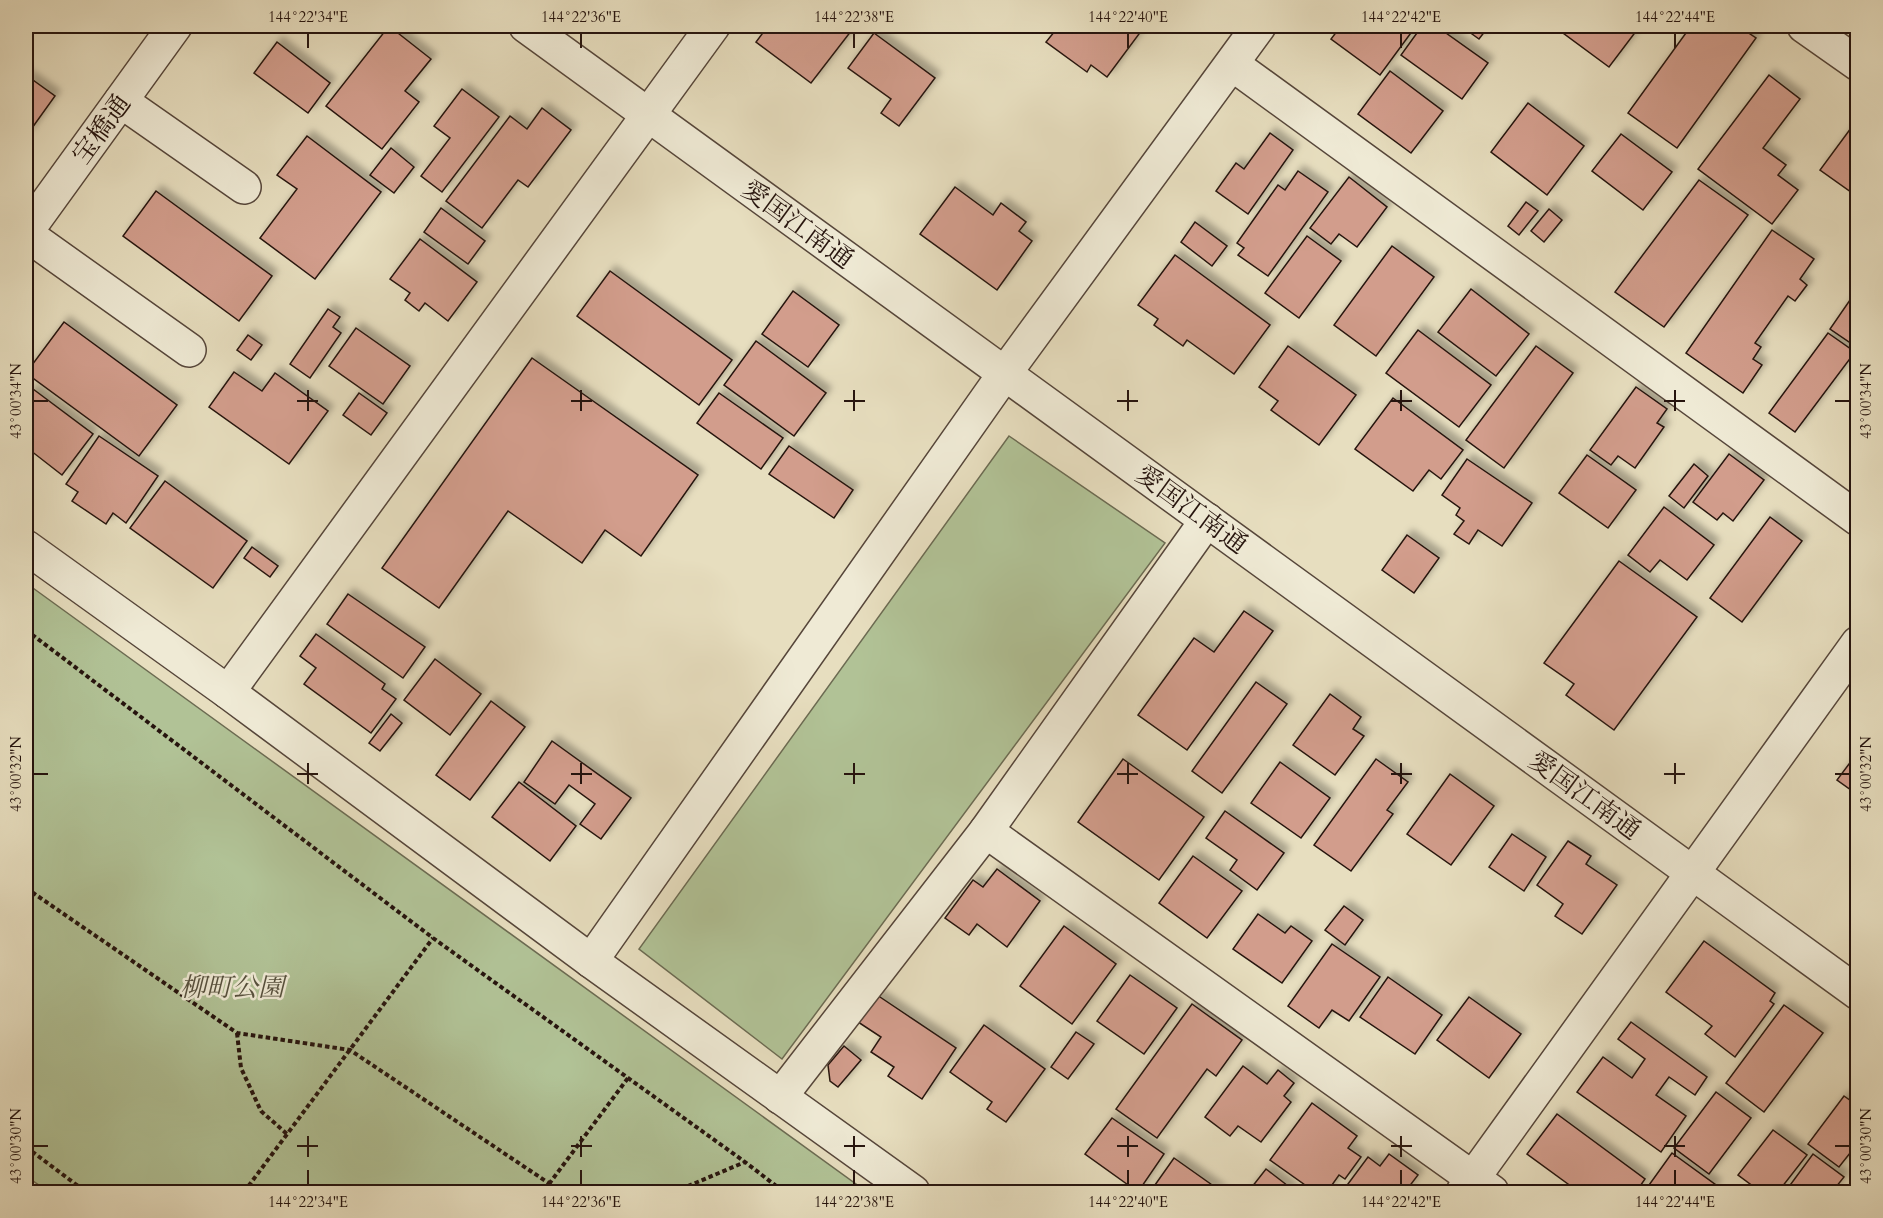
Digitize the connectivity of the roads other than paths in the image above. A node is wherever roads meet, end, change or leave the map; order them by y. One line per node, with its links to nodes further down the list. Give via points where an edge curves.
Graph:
1 (175, 26): 8 (street, 宝橋通)
2 (526, 26): 9 (street, 愛国江南通)
3 (713, 26): 9 (street)
4 (1259, 26): 6 (street)
5 (1804, 26): 7 (street)
6 (1232, 64): 13 (street); 14 (street)
7 (1857, 64)
8 (121, 101): 10 (street); 11 (street, 宝橋通)
9 (649, 116): 13 (street, 愛国江南通); 18 (street)
10 (244, 187)
11 (26, 233): 12 (street)
12 (189, 350)
13 (1005, 373): 15 (street, 愛国江南通); 21 (street)
14 (1857, 519)
15 (1207, 520): 19 (street); 20 (street, 愛国江南通)
16 (26, 548): 18 (street)
17 (1857, 643): 20 (street)
18 (228, 692): 21 (street)
19 (986, 831): 23 (street); 24 (street)
20 (1693, 873): 22 (street, 愛国江南通); 24 (street)
21 (591, 961): 23 (street)
22 (1857, 993)
23 (780, 1097): 25 (street)
24 (1476, 1188)
25 (912, 1192)

